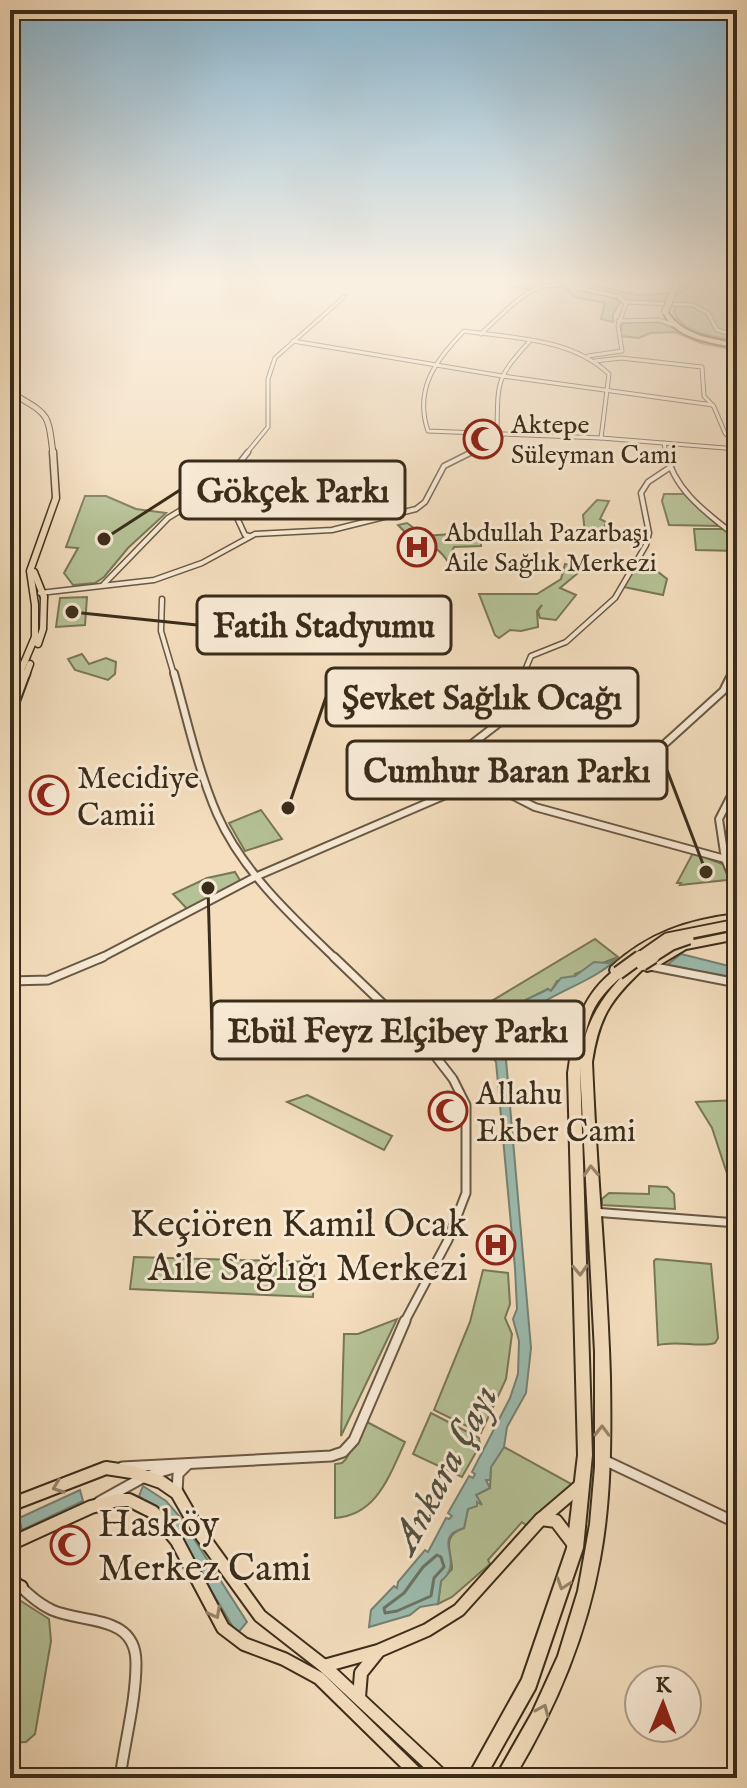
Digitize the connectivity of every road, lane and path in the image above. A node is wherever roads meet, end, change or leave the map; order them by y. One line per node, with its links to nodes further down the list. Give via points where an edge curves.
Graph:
1 (272, 364): 16 (street, via 265,432)
2 (430, 364): 6 (street)
3 (511, 364): 7 (street)
4 (599, 364): 9 (street, via 609,374)
5 (679, 364): 10 (street, via 702,367 704,396)
6 (433, 365): 7 (street); 11 (street, via 422,387 426,429)
7 (502, 376): 9 (street); 11 (street, via 495,396)
8 (10, 389): 20 (main road, via 49,420 56,498 30,571)
9 (609, 390): 10 (street); 12 (street)
10 (713, 405): 14 (street)
11 (497, 435): 12 (street); 17 (street, via 444,466 416,509 332,530)
12 (601, 438): 13 (street)
13 (664, 443): 14 (street); 15 (street)
14 (737, 447)
15 (669, 468): 18 (street, via 693,502); 25 (street, via 641,493 649,533 615,598 566,642 531,656 509,712)
16 (222, 485): 17 (street); 19 (street, via 168,518)
17 (249, 536): 19 (street, via 167,576)
18 (737, 537)
19 (103, 585): 20 (street)
20 (40, 596): 23 (main road, via 43,629)
21 (162, 599): 29 (street, via 163,639 217,814)
22 (737, 664): 26 (street, via 723,691 659,749 592,761 529,754)
23 (12, 704): 24 (main road)
24 (10, 716)
25 (434, 773)
26 (478, 778): 28 (street, via 535,807); 29 (street)
27 (737, 784): 28 (street, via 719,819)
28 (725, 859): 30 (street)
29 (255, 877): 35 (street, via 72,972 48,980); 40 (street, via 429,1048 453,1079 466,1105 466,1193 354,1440 343,1452 276,1461)
30 (737, 888)
31 (722, 919): 32 (highway); 32 (highway, via 733,927 733,934); 34 (highway, bridge, via 662,935 625,960)
32 (736, 927): 33 (highway, bridge); 33 (highway, bridge, via 686,939); 34 (highway, bridge, via 667,938)
33 (649, 964): 34 (highway); 36 (street)
34 (617, 975): 37 (highway, one-way to 34, via 588,1047 597,1013); 43 (highway, one-way to 43, via 598,991 582,1018 574,1073)
35 (10, 981)
36 (737, 983)
37 (593, 1212): 38 (street); 39 (highway, one-way to 37)
38 (737, 1223)
39 (601, 1459): 48 (street); 60 (highway, one-way to 39, via 536,1725 571,1640 597,1525)
40 (190, 1462): 41 (street); 42 (street); 44 (street, via 178,1474)
41 (106, 1468): 42 (main road); 45 (main road, one-way to 45)
42 (144, 1477): 44 (main road); 46 (street)
43 (582, 1484): 47 (main road); 50 (highway)
44 (177, 1493): 54 (main road, via 260,1616)
45 (10, 1505)
46 (91, 1507): 49 (main road); 57 (main road, one-way to 57, via 129,1500 153,1512 177,1541 223,1628 244,1644 319,1678)
47 (540, 1520): 50 (main road, via 556,1521); 53 (main road, via 459,1610)
48 (737, 1523)
49 (10, 1544)
50 (575, 1548): 59 (highway, one-way to 59, via 529,1683)
51 (10, 1575): 52 (street)
52 (15, 1586): 56 (street, via 58,1612 126,1631 136,1651)
53 (378, 1651): 54 (main road); 55 (main road, via 361,1673)
54 (324, 1666): 55 (main road)
55 (359, 1698): 58 (main road)
56 (120, 1778)
57 (421, 1778)
58 (444, 1778)
59 (476, 1778)
60 (504, 1778)

